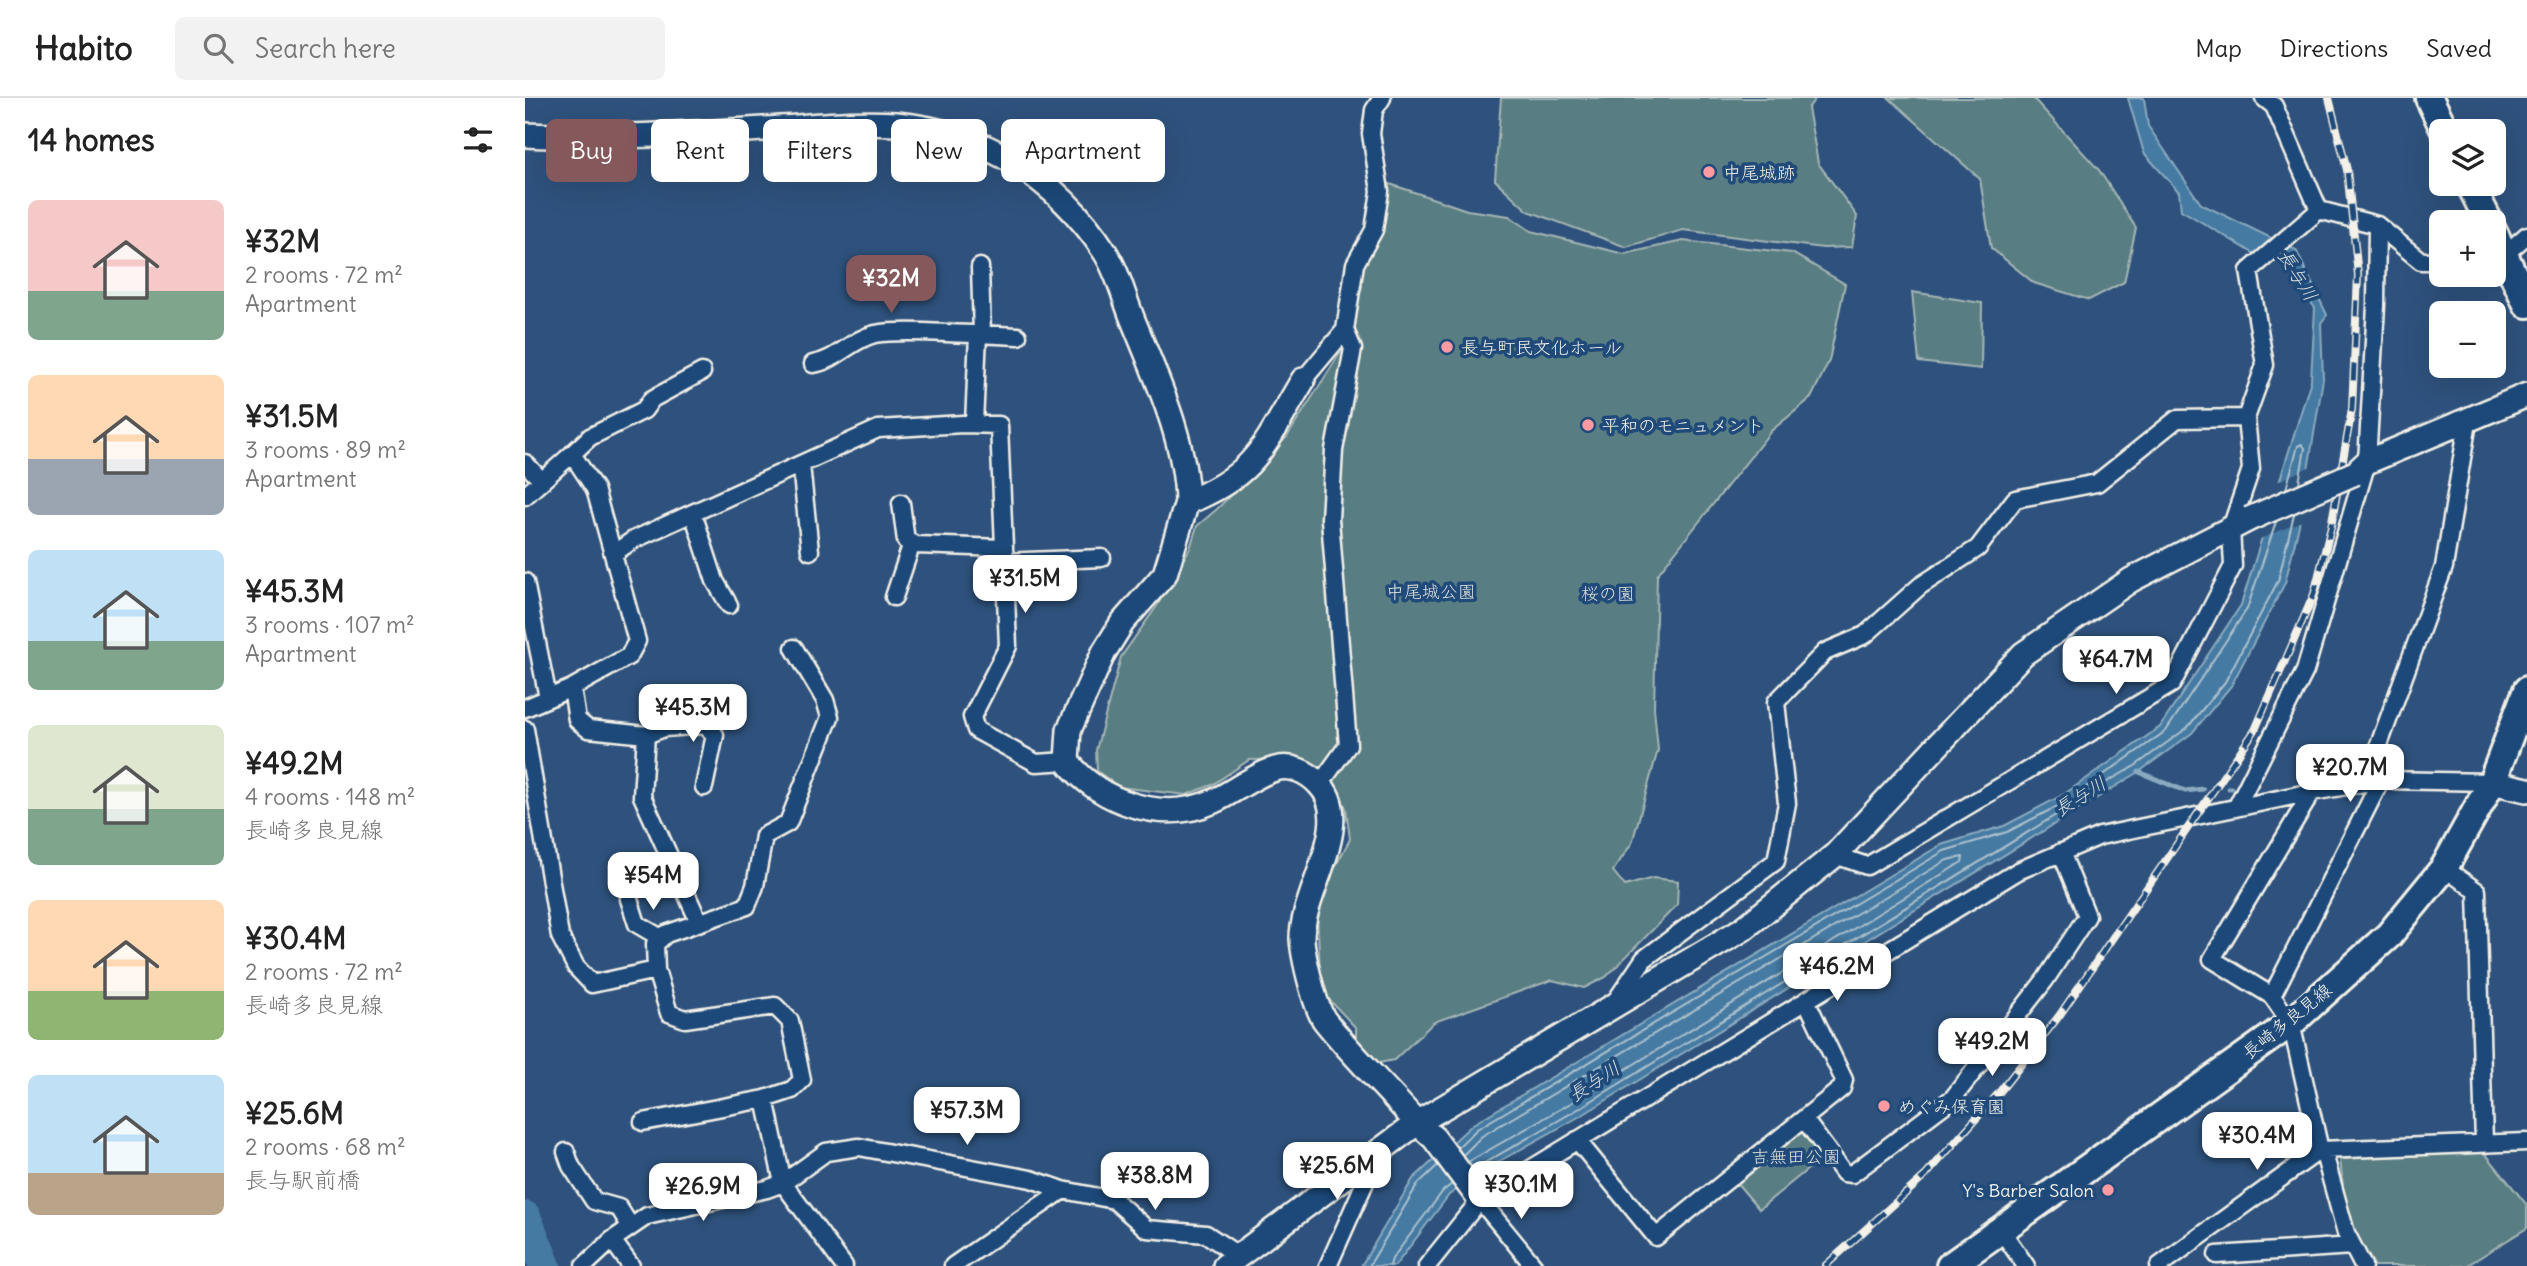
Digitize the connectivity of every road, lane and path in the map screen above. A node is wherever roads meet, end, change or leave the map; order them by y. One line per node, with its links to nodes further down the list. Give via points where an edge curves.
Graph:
1 (1382, 98): 14 (street, via 1374,110 1371,134 1380,191 1374,230 1355,264)
2 (2264, 98): 6 (street, via 2274,106)
3 (2429, 98): 4 (main road)
4 (2439, 119)
5 (525, 135): 30 (street, via 581,138 895,124 972,141 1014,160 1055,191 1107,255 1187,471)
6 (2319, 210): 7 (street); 21 (street, via 2249,271 2266,365)
7 (2377, 225): 10 (street, via 2421,261); 27 (street, via 2376,306)
8 (2527, 235): 9 (street)
9 (2506, 249)
10 (2429, 261)
11 (2506, 264): 13 (main road)
12 (980, 267): 15 (street)
13 (2527, 304)
14 (1345, 330): 19 (street); 52 (street, via 1353,349 1334,450 1329,519 1349,745)
15 (980, 334): 16 (street); 17 (street, via 877,334); 23 (street)
16 (1017, 336)
17 (813, 364)
18 (702, 372): 24 (street, via 652,399 644,410 590,437)
19 (1303, 380): 30 (street, via 1258,456 1241,475)
20 (2527, 395): 22 (street)
21 (2246, 418): 33 (street, via 2251,469); 66 (street, via 2176,419 2097,483 2015,499 1978,548 1920,586 1865,635 1825,652 1776,702 1787,803 1776,861 1644,959)
22 (2467, 422): 27 (street); 50 (street, via 2444,567)
23 (974, 424): 26 (street, via 878,429); 37 (street, via 999,425)
24 (572, 454): 28 (street); 36 (street, via 594,489)
25 (525, 463): 28 (street)
26 (801, 465): 32 (street); 35 (street)
27 (2361, 468): 33 (street, bridge); 56 (street, via 2305,671)
28 (542, 481): 29 (street)
29 (525, 496)
30 (1187, 502): 49 (street, via 1165,574 1122,623 1104,652 1069,730)
31 (901, 503): 34 (street, via 906,541)
32 (693, 513): 36 (street); 41 (street, via 715,581)
33 (2240, 524): 58 (street, via 2131,580 2023,654); 58 (street, via 2233,566 2172,684 1867,866)
34 (912, 543): 37 (street); 40 (street)
35 (810, 551)
36 (613, 554): 43 (street, via 637,640 629,656)
37 (1004, 555): 38 (street); 49 (street, via 1008,646 972,718 977,730 1036,763)
38 (1102, 558)
39 (525, 582): 45 (street)
40 (894, 597)
41 (729, 605)
42 (794, 648): 61 (street, via 830,717 788,823 764,836 747,906)
43 (572, 688): 45 (street); 48 (street, via 577,720 588,729)
44 (2527, 690): 51 (main road, 長崎多良見線)
45 (548, 698): 46 (street)
46 (525, 708)
47 (525, 729): 63 (street, via 565,947 592,984)
48 (646, 735): 53 (street, via 664,728 705,725 715,735); 61 (street, via 642,796)
49 (1067, 761): 52 (street, via 1090,785 1146,810 1181,811 1212,802 1276,768 1299,769)
50 (2373, 781): 51 (street); 55 (street); 64 (street)
51 (2491, 782): 54 (street); 59 (main road, 長崎多良見線)
52 (1320, 784): 71 (street, via 1333,814 1331,838 1319,866 1302,939 1323,1019)
53 (704, 787)
54 (2527, 790)
55 (2312, 792): 56 (street); 64 (street, via 2212,959)
56 (2236, 808): 57 (street, via 2100,836)
57 (2061, 852): 65 (street, via 2018,870); 69 (street, via 2087,916 2045,980 1953,1098 1852,1174 1844,1173)
58 (1835, 855): 66 (street, via 1743,929)
59 (2444, 868): 67 (main road, 長崎多良見線, via 2389,935); 74 (street, via 2477,891)
60 (629, 899): 62 (street, via 637,924)
61 (699, 922): 62 (street)
62 (661, 938): 63 (street, via 655,944)
63 (656, 970): 68 (street, via 669,1013 685,1019 775,1006 790,1021 802,1080 792,1090)
64 (2271, 996): 67 (street)
65 (1806, 1000): 69 (street, via 1845,1080 1842,1088); 72 (street)
66 (1612, 1007): 71 (street)
67 (2291, 1023): 75 (street); 83 (main road, 長崎多良見線)
68 (765, 1099): 70 (street); 78 (street)
69 (1804, 1119): 72 (street, via 1656,1237)
70 (643, 1122)
71 (1426, 1131): 77 (street); 80 (street)
72 (1577, 1140): 80 (street)
73 (2527, 1142): 74 (street)
74 (2484, 1143): 75 (street)
75 (2321, 1150): 81 (street); 85 (street)
76 (566, 1152): 82 (street, via 594,1201 619,1208)
77 (1378, 1153): 86 (street); 92 (street)
78 (783, 1183): 79 (street, via 826,1152 859,1147 1031,1179); 82 (street, via 647,1216); 90 (street)
79 (1063, 1190): 86 (street, via 1114,1200 1147,1229 1206,1234); 91 (street)
80 (1480, 1200): 93 (street); 94 (street)
81 (2215, 1225): 87 (street); 97 (street)
82 (631, 1227): 84 (street)
83 (2001, 1230): 95 (main road, 長崎多良見線); 96 (street)
84 (612, 1241): 88 (street); 89 (street)
85 (2352, 1246): 87 (street); 98 (street)
86 (1232, 1261)
87 (2218, 1261)
88 (585, 1266)
89 (631, 1266)
90 (843, 1266)
91 (953, 1266)
92 (1328, 1266)
93 (1427, 1266)
94 (1534, 1266)
95 (1950, 1266)
96 (2026, 1266)
97 (2159, 1266)
98 (2363, 1266)

